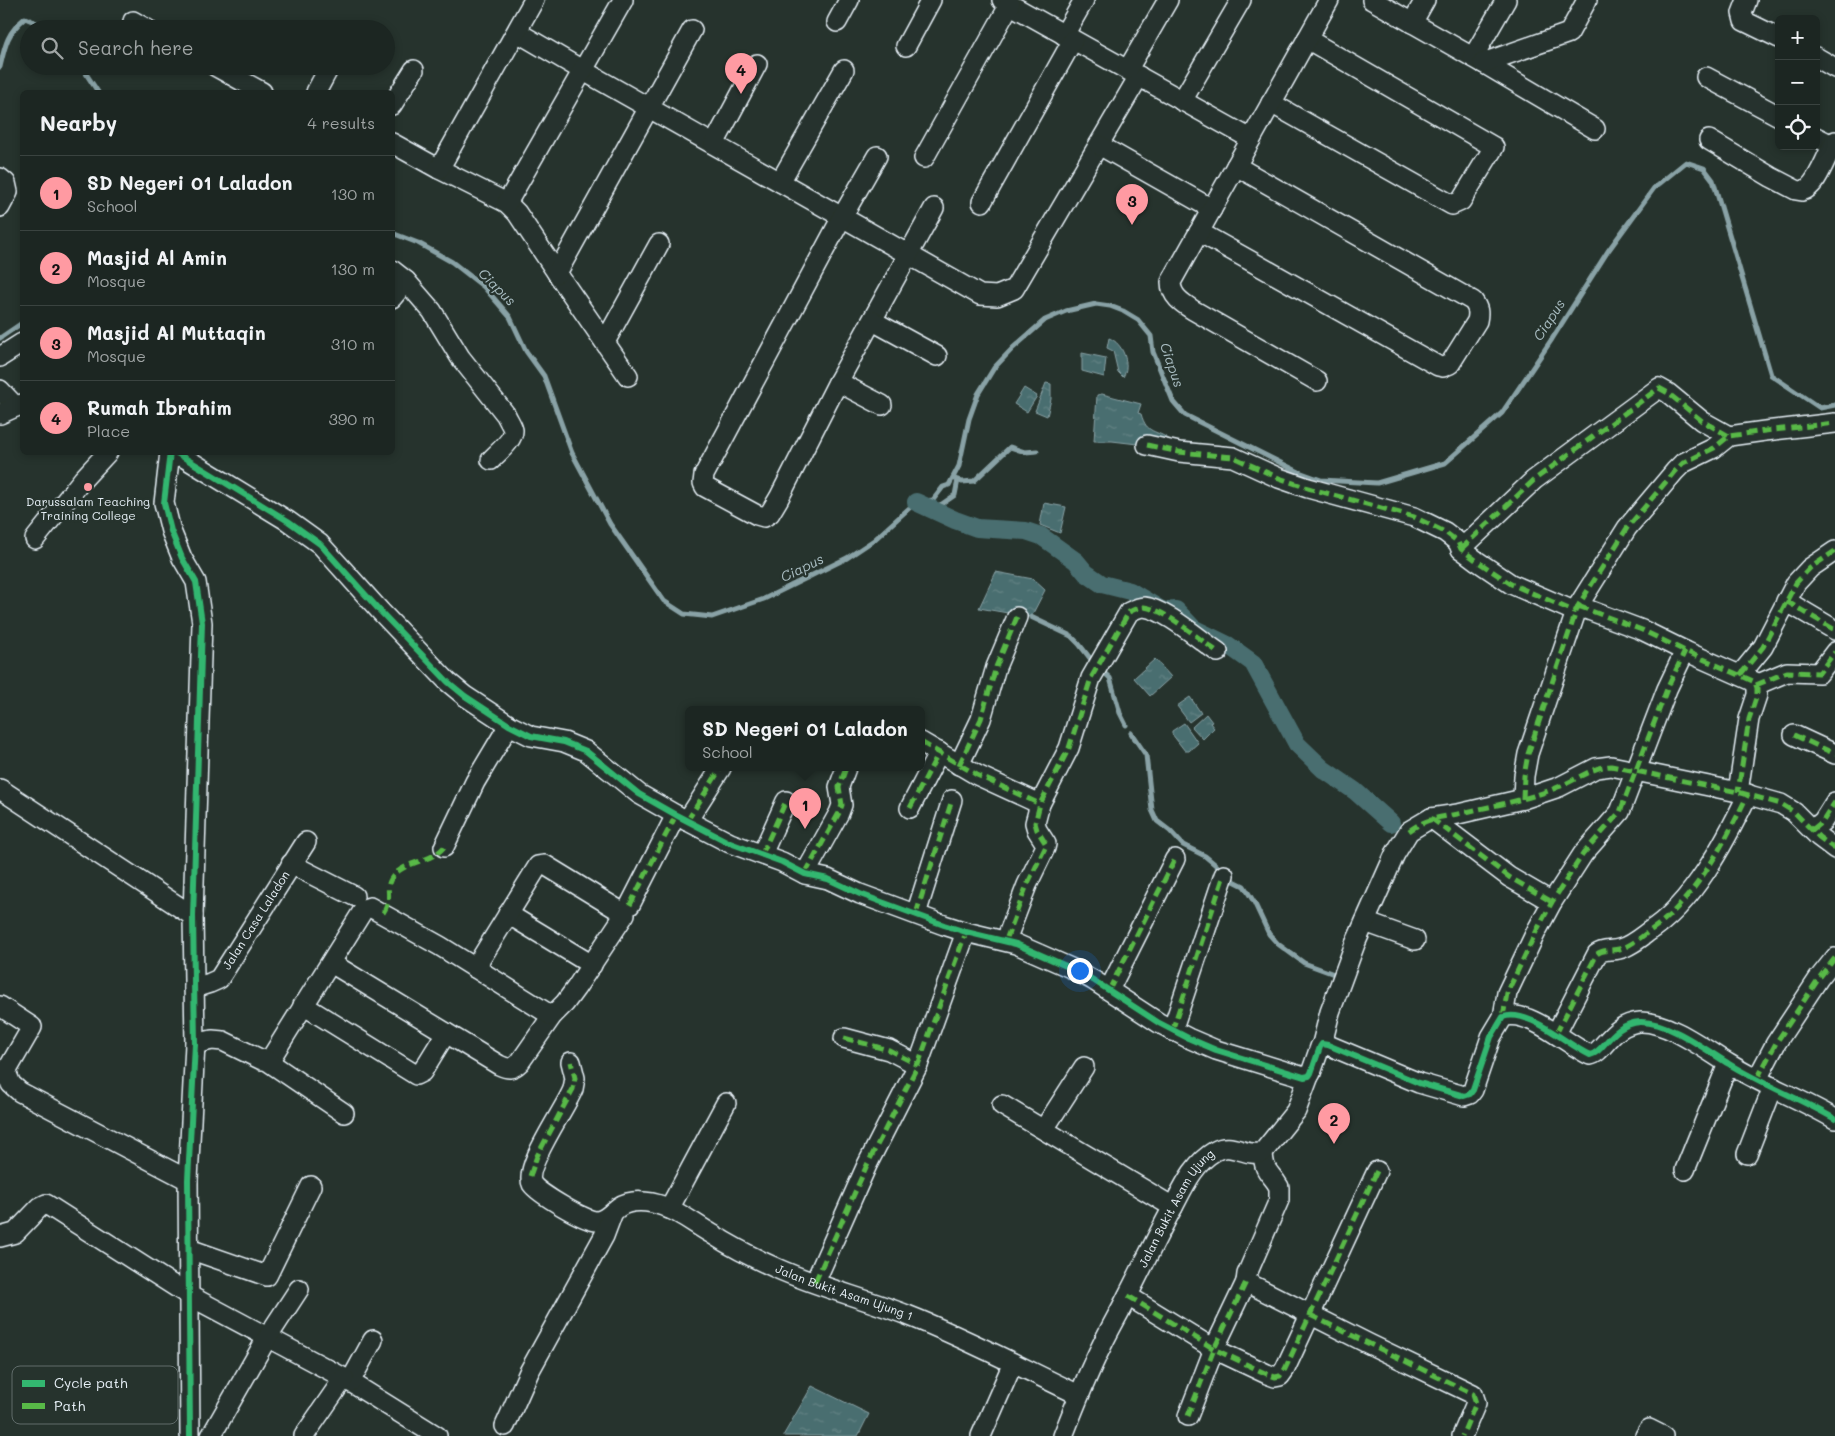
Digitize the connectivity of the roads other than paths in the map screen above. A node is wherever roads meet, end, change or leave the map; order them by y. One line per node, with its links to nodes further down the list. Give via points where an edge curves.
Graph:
1 (534, 0): 18 (street)
2 (623, 0): 28 (street)
3 (849, 0): 15 (street)
4 (931, 0): 22 (street)
5 (1084, 0): 20 (street)
6 (1168, 0): 30 (street)
7 (1241, 0): 37 (street)
8 (1329, 0): 21 (street)
9 (1372, 0): 16 (street)
10 (1425, 0): 16 (street)
11 (1506, 0): 23 (street)
12 (1588, 0): 23 (street, via 1569,32)
13 (1747, 0): 19 (street, via 1742,14 1744,21)
14 (1006, 2): 20 (street); 49 (street)
15 (837, 22)
16 (1412, 23): 23 (street)
17 (692, 30): 39 (street)
18 (516, 32): 28 (street); 51 (street)
19 (1775, 36)
20 (1069, 37): 30 (street); 54 (street)
21 (1307, 40): 38 (street); 38 (street, via 1494,147 1461,201 1452,205)
22 (906, 46)
23 (1478, 60): 41 (street)
24 (1820, 60): 26 (street)
25 (757, 64): 45 (street)
26 (1835, 68)
27 (414, 70): 36 (street)
28 (582, 70): 39 (street); 55 (street)
29 (844, 70): 53 (street)
30 (1133, 73): 37 (street); 47 (street)
31 (231, 75): 34 (street)
32 (325, 75): 35 (street)
33 (1706, 77): 40 (street)
34 (258, 90)
35 (317, 90)
36 (395, 100)
37 (1182, 101): 42 (street)
38 (1272, 103): 42 (street)
39 (648, 107): 45 (street); 63 (street)
40 (1775, 114)
41 (1595, 129)
42 (1252, 139): 50 (street)
43 (1709, 140): 44 (street, via 1771,177 1802,191 1810,187 1825,162)
44 (1828, 141)
45 (714, 144): 53 (street)
46 (395, 145): 51 (street)
47 (1099, 145): 58 (street); 62 (street, via 1014,288 997,296 980,295)
48 (877, 156): 59 (street)
49 (924, 158)
50 (1236, 166): 58 (street); 60 (street, via 1472,301 1478,307 1477,321 1450,364 1438,366)
51 (438, 169): 55 (street)
52 (0, 178): 56 (street, via 6,183 8,192)
53 (780, 182): 59 (street)
54 (982, 202)
55 (507, 203): 63 (street)
56 (0, 207)
57 (934, 208): 62 (street)
58 (1212, 209): 60 (street)
59 (842, 217): 62 (street); 73 (street, via 704,475 706,487 757,515 767,515 775,506)
60 (1199, 232): 72 (street, via 1171,282 1171,290 1176,297)
61 (659, 244): 67 (street)
62 (909, 255): 66 (street)
63 (557, 273): 67 (street)
64 (399, 276): 65 (street); 83 (street, via 432,311 460,357 506,415 513,432)
65 (395, 289)
66 (873, 321): 69 (street); 73 (street)
67 (605, 342): 71 (street)
68 (20, 344): 70 (street)
69 (937, 356)
70 (0, 357)
71 (628, 376)
72 (1317, 381)
73 (838, 382): 75 (street)
74 (0, 390): 76 (street)
75 (882, 405)
76 (13, 408)
77 (1835, 423): 78 (street)
78 (1729, 436): 85 (street, via 1702,421 1659,388 1534,480); 88 (street, via 1714,448 1683,463 1664,483 1627,528)
79 (1147, 445): 85 (street, via 1233,458 1308,488 1414,516 1444,532 1458,542)
80 (105, 455): 84 (street)
81 (170, 455): 129 (street, via 164,503 170,531 196,582 202,623)
82 (180, 455): 96 (street, via 320,544 448,682)
83 (490, 460)
84 (35, 539)
85 (1461, 549): 88 (street, via 1511,584)
86 (1835, 551): 87 (street, via 1802,576)
87 (1786, 601): 90 (street); 94 (street, via 1763,647)
88 (1577, 609): 91 (street, via 1626,622); 107 (street, via 1528,754)
89 (1017, 616): 101 (street, via 996,667 981,719)
90 (1835, 630)
91 (1684, 651): 94 (street); 104 (street)
92 (1218, 652): 111 (street, via 1152,609 1142,607 1128,612 1091,678 1069,748)
93 (1835, 652): 95 (street, via 1819,672 1787,672)
94 (1740, 675): 95 (street)
95 (1756, 685): 106 (street, via 1757,694 1749,719)
96 (509, 725): 113 (street, via 532,736 572,744 586,751 632,788); 117 (street, via 475,782)
97 (1794, 735): 100 (street)
98 (925, 744): 99 (street)
99 (939, 752): 101 (street); 112 (street)
100 (1835, 754)
101 (959, 765): 111 (street)
102 (719, 771): 113 (street)
103 (845, 771): 122 (street, via 840,787 842,805 839,813)
104 (1636, 772): 106 (street); 107 (street, via 1611,766 1596,768 1559,787); 125 (street, via 1620,812 1583,854)
105 (0, 789): 129 (street)
106 (1743, 793): 115 (street, via 1781,804); 146 (street, via 1719,850 1681,903 1660,924 1624,948 1597,954)
107 (1523, 799): 114 (street)
108 (952, 800): 128 (street)
109 (786, 801): 119 (street)
110 (1835, 802): 115 (street, via 1823,821)
111 (1040, 804): 132 (street, via 1035,823 1046,848 1026,886)
112 (910, 808)
113 (682, 818): 119 (street, via 730,843); 126 (street)
114 (1431, 818): 125 (street, via 1509,877); 130 (street, via 1409,831 1395,854)
115 (1812, 830): 118 (street)
116 (306, 842): 121 (street, Jalan Casa Laladon)
117 (444, 847)
118 (1835, 848)
119 (762, 854): 122 (street)
120 (1175, 859): 139 (street)
121 (291, 864): 124 (street, Jalan Casa Laladon); 138 (street, Jalan Casa Laladon, via 219,979)
122 (806, 874): 128 (street, via 828,879)
123 (1224, 876): 144 (street)
124 (354, 896)
125 (1552, 902): 143 (street, via 1508,993)
126 (630, 905)
127 (508, 914): 136 (street); 136 (street, via 538,866 545,865 625,914); 137 (street)
128 (916, 914): 131 (street)
129 (193, 916): 138 (street)
130 (1365, 922): 133 (street); 149 (street, via 1330,1012)
131 (966, 932): 132 (street); 153 (street)
132 (1006, 940): 139 (street, via 1073,969)
133 (1415, 940)
134 (1835, 958): 156 (street, via 1776,1043)
135 (331, 963): 137 (street, via 364,909 370,907); 140 (street); 145 (street)
136 (592, 965): 142 (street, via 566,1003)
137 (475, 968): 142 (street)
138 (194, 988): 148 (street)
139 (1109, 990): 144 (street)
140 (303, 1005): 145 (street, via 416,1075 422,1072); 150 (street, via 271,1058)
141 (0, 1006): 166 (street, via 32,1027 6,1072 11,1084 20,1092)
142 (552, 1016): 145 (street, via 525,1056 509,1069)
143 (1503, 1017): 146 (street, via 1524,1018); 149 (street, via 1489,1042 1473,1090 1467,1096 1419,1083)
144 (1172, 1031): 155 (street, via 1242,1059)
145 (446, 1033)
146 (1556, 1034): 152 (street, via 1592,1055 1624,1026 1648,1023 1698,1044)
147 (844, 1038): 153 (street, via 889,1050)
148 (195, 1044): 150 (street, via 218,1040); 166 (street)
149 (1322, 1044): 155 (street)
150 (266, 1060): 159 (street)
151 (571, 1062): 170 (street, Jalan Bukit Asam Ujung 1, via 574,1089 537,1156 531,1181 538,1190 588,1220 598,1221)
152 (1728, 1064): 156 (street); 165 (street)
153 (918, 1065): 173 (street, via 867,1165)
154 (1084, 1066): 161 (street)
155 (1309, 1076): 162 (street, via 1296,1111)
156 (1765, 1083): 160 (street); 163 (street)
157 (726, 1103): 169 (street)
158 (1002, 1105): 161 (street)
159 (344, 1113)
160 (1835, 1119)
161 (1044, 1129): 168 (street)
162 (1262, 1152): 168 (street, Jalan Bukit Asam Ujung, via 1249,1153 1227,1147 1216,1150 1192,1172); 174 (street, via 1266,1171 1279,1187 1279,1200)
163 (1747, 1154)
164 (1377, 1170): 178 (street)
165 (1685, 1170)
166 (188, 1180): 172 (street)
167 (311, 1186): 172 (street, via 267,1276)
168 (1173, 1207): 177 (street, Jalan Bukit Asam Ujung)
169 (669, 1209): 170 (street, Jalan Bukit Asam Ujung 1, via 630,1202); 173 (street, Jalan Bukit Asam Ujung 1, via 774,1267)
170 (613, 1212): 186 (street, via 604,1236 529,1372)
171 (0, 1237): 176 (street, via 15,1233 46,1204)
172 (189, 1249): 176 (street)
173 (815, 1282): 182 (street, Jalan Bukit Asam Ujung 1, via 922,1321)
174 (1246, 1282): 178 (street); 181 (street)
175 (299, 1290): 179 (street)
176 (190, 1296): 179 (street); 187 (street)
177 (1128, 1296): 181 (street); 184 (street, Jalan Bukit Asam Ujung)
178 (1310, 1315): 181 (street, via 1280,1376 1267,1374); 193 (street, via 1473,1394 1476,1403)
179 (268, 1338): 183 (street); 188 (street)
180 (373, 1340): 183 (street)
181 (1214, 1349): 185 (street)
182 (1013, 1363): 184 (street, Jalan Bukit Asam Ujung 1); 191 (street)
183 (347, 1380): 189 (street); 190 (street)
184 (1079, 1394): 192 (street, Jalan Bukit Asam Ujung)
185 (1188, 1416)
186 (505, 1426)
187 (190, 1436)
188 (211, 1436)
189 (304, 1436)
190 (437, 1436)
191 (982, 1436)
192 (1063, 1436)
193 (1462, 1436)
194 (1645, 1436): 195 (street, via 1649,1429)
195 (1663, 1436)

